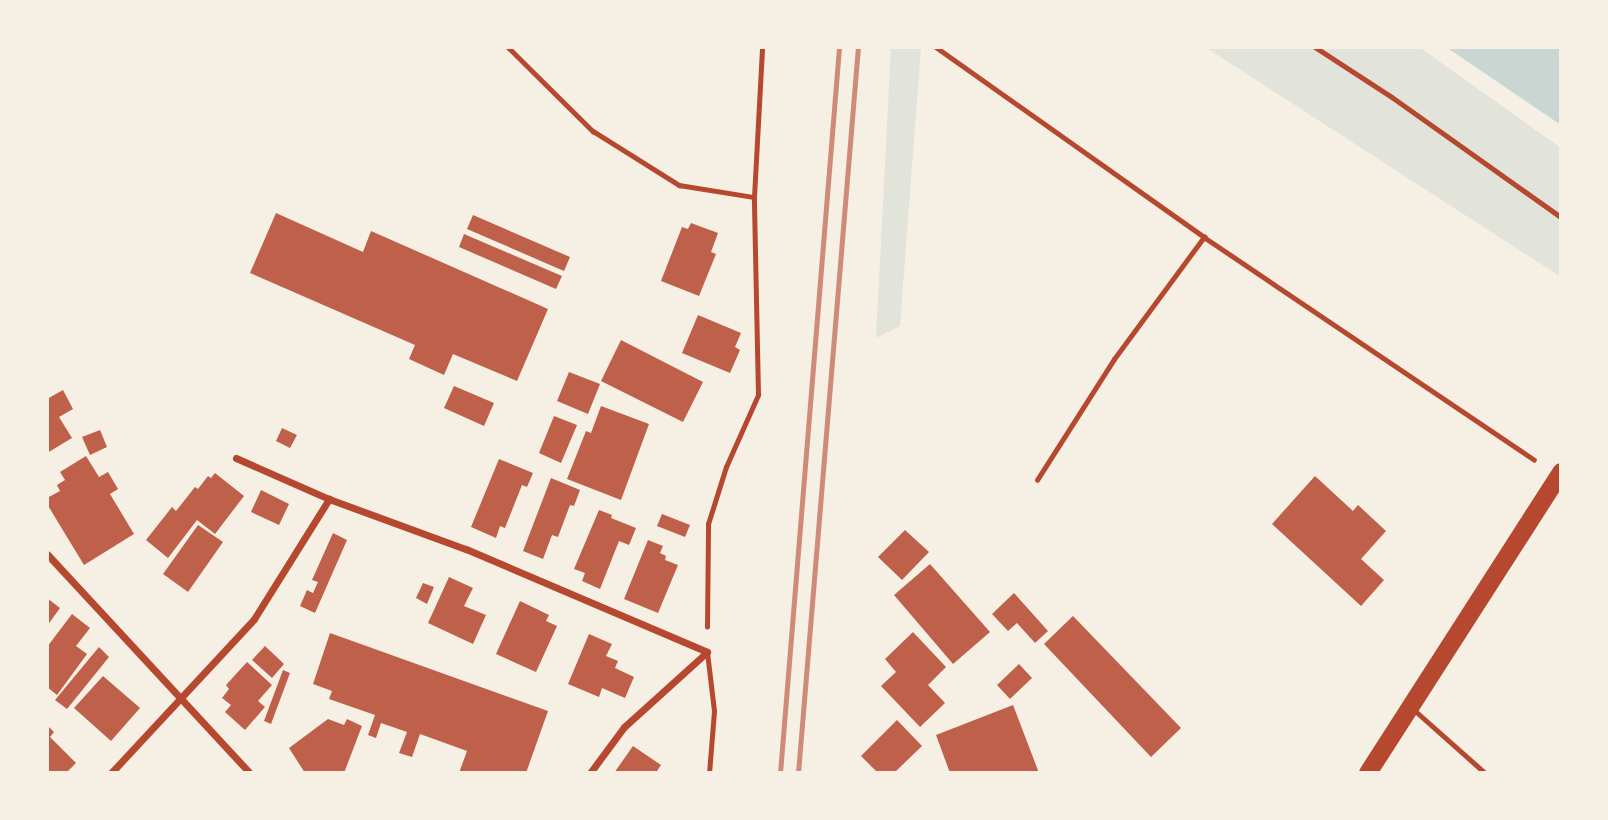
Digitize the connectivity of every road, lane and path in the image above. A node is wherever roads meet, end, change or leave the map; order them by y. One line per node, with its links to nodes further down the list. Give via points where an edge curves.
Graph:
1 (508, 47): 5 (path, via 593,131 679,185)
2 (762, 47): 5 (path)
3 (936, 47): 7 (path)
4 (1315, 47): 6 (path)
5 (754, 197): 13 (path, via 758,395 726,467 708,524)
6 (1561, 217)
7 (1204, 237): 9 (path); 10 (path, via 1114,359)
8 (236, 458): 11 (street)
9 (1559, 474): 15 (main road)
10 (1037, 480)
11 (329, 499): 13 (street, via 466,549); 14 (street, via 254,619)
12 (47, 554): 14 (street)
13 (707, 652): 18 (street, via 624,727); 19 (lane, via 714,711)
14 (178, 698): 16 (street); 17 (street)
15 (1409, 707): 20 (main road); 21 (lane)
16 (111, 773)
17 (250, 773)
18 (590, 773)
19 (709, 773)
20 (1368, 773)
21 (1485, 773)

